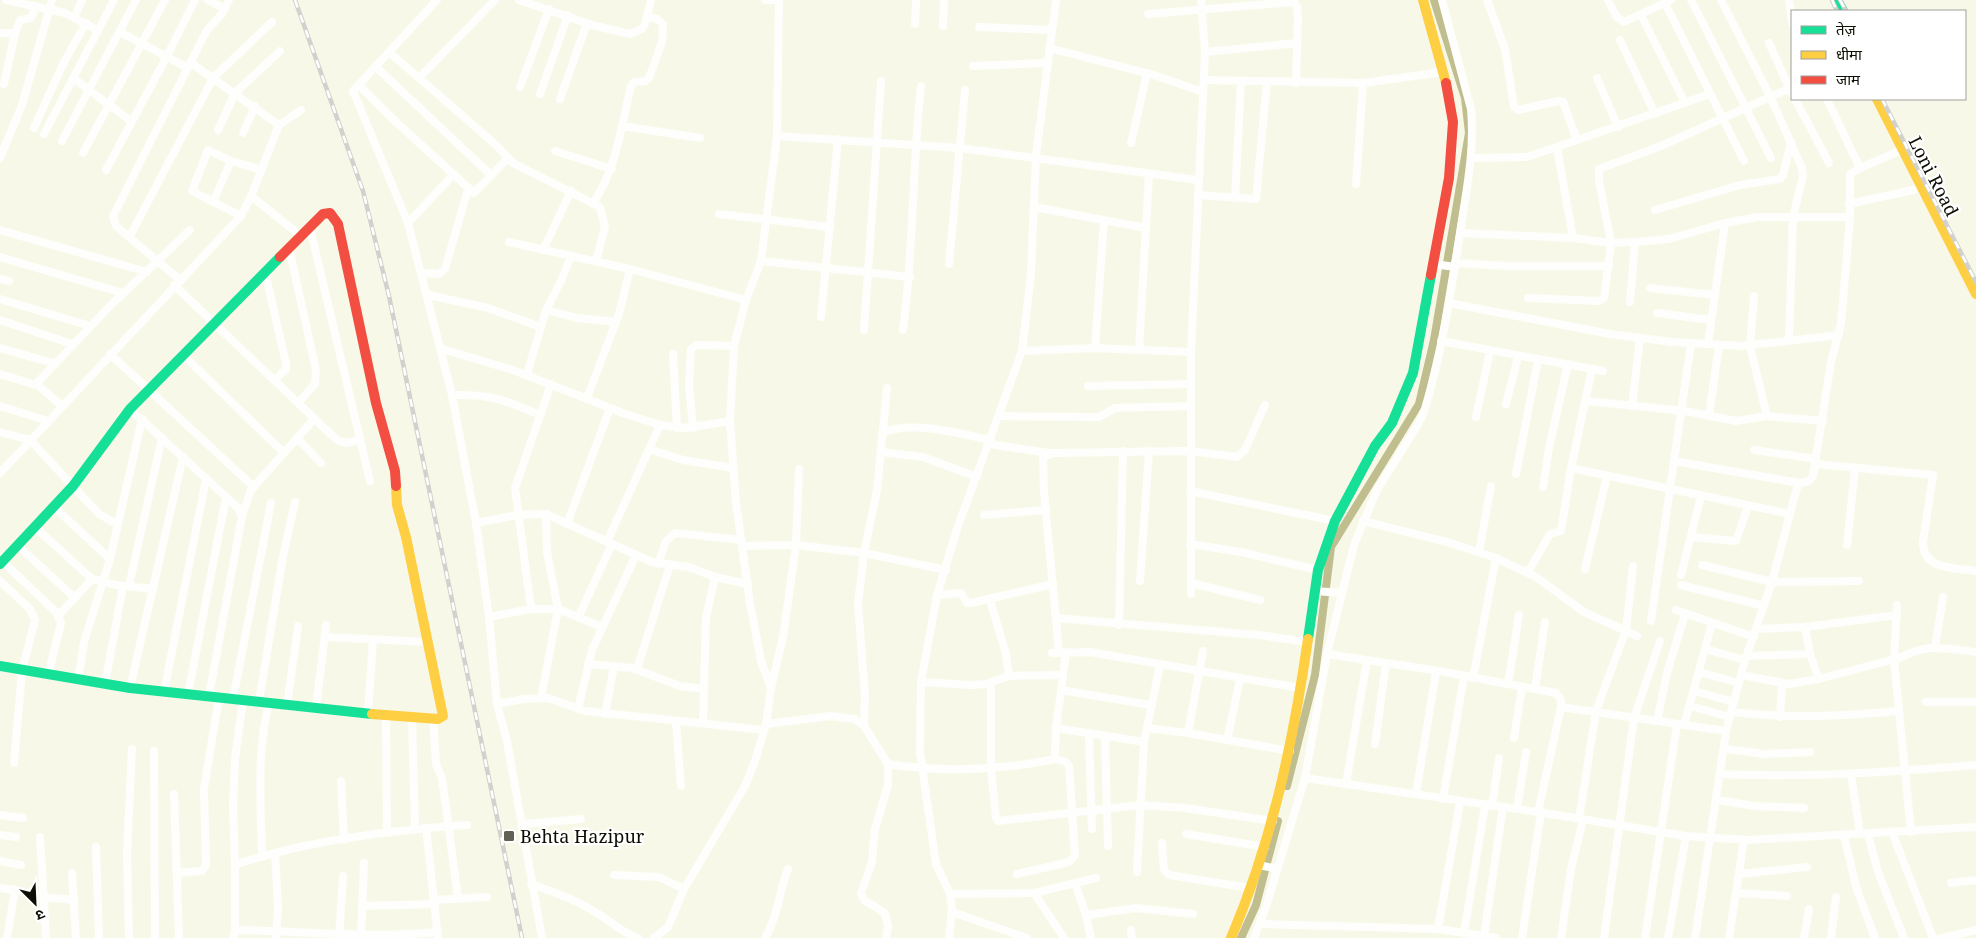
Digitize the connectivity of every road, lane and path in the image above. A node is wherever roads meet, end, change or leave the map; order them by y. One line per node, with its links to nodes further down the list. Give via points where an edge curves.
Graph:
1 (6, 0): 28 (street)
2 (52, 0): 30 (street)
3 (82, 0): 37 (street)
4 (114, 0): 45 (street)
5 (136, 0): 47 (street)
6 (165, 0): 53 (street)
7 (195, 0): 58 (street)
8 (208, 0): 29 (street)
9 (229, 0): 29 (street)
10 (437, 0): 56 (street)
11 (495, 0): 65 (street)
12 (519, 0): 31 (street)
13 (651, 0): 38 (street)
14 (765, 0): 15 (street)
15 (779, 0): 107 (street)
16 (916, 0): 42 (street)
17 (944, 0): 43 (street)
18 (1056, 0): 46 (street)
19 (1201, 0): 32 (street)
20 (1423, 0): 63 (main road)
21 (1442, 0): 124 (street, via 1471,109)
22 (1487, 0): 110 (street, via 1504,49 1514,107 1518,110 1563,102)
23 (1608, 0): 35 (street, via 1621,21)
24 (1691, 0): 95 (street)
25 (1721, 0): 86 (street)
26 (1789, 0): 36 (street)
27 (1668, 1): 35 (street); 85 (street)
28 (36, 6): 30 (street); 49 (street, via 31,18 20,20)
29 (225, 8): 60 (street, via 210,24)
30 (50, 9): 37 (street); 121 (street, via 22,105)
31 (549, 9): 34 (street); 78 (street)
32 (1202, 11): 33 (street); 51 (street, via 1294,2 1298,8); 57 (street)
33 (1148, 14)
34 (568, 15): 41 (street); 84 (street)
35 (1641, 15): 92 (street)
36 (1791, 15)
37 (74, 16): 40 (street)
38 (648, 17): 41 (street, via 642,29 630,34); 101 (street, via 664,24 662,42 649,78 632,83)
39 (272, 22): 67 (street)
40 (86, 23): 45 (street); 103 (street)
41 (587, 23): 87 (street)
42 (914, 24)
43 (943, 26)
44 (979, 27): 46 (street)
45 (97, 30): 66 (street)
46 (1052, 30): 54 (street)
47 (120, 32): 53 (street); 79 (street)
48 (0, 33): 49 (street)
49 (14, 33): 75 (street)
50 (1620, 40): 97 (street)
51 (1297, 43): 57 (street); 73 (street)
52 (1768, 43): 81 (street)
53 (142, 45): 58 (street); 93 (street)
54 (1049, 48): 59 (street); 64 (street)
55 (280, 51): 83 (street)
56 (389, 52): 62 (street); 65 (street)
57 (1205, 52): 69 (street)
58 (166, 58): 60 (street); 99 (street)
59 (1047, 63): 61 (street); 122 (street)
60 (190, 66): 67 (street); 163 (street, via 113,216 116,226)
61 (973, 66)
62 (376, 67): 76 (street); 135 (street)
63 (1443, 72): 74 (street); 177 (main road, via 1450,105 1452,146)
64 (1147, 73): 82 (street); 114 (street)
65 (420, 77): 123 (street)
66 (73, 78): 79 (street); 106 (street)
67 (213, 78): 83 (street); 163 (street)
68 (1597, 78): 102 (street)
69 (1204, 80): 71 (street); 82 (street)
70 (881, 81): 112 (street)
71 (1241, 81): 72 (street); 143 (street)
72 (1267, 82): 73 (street); 143 (street, via 1256,198)
73 (1296, 83): 74 (street)
74 (1364, 83): 137 (street)
75 (4, 84)
76 (359, 85): 134 (street); 155 (street, via 353,91)
77 (921, 86): 115 (street)
78 (520, 87)
79 (89, 90): 93 (street); 111 (street)
80 (965, 90): 116 (street)
81 (1791, 90): 86 (street)
82 (1203, 92): 136 (street)
83 (235, 93): 94 (street); 104 (street)
84 (540, 94)
85 (1710, 94): 92 (street); 98 (street)
86 (1770, 96): 95 (street); 113 (street)
87 (560, 99)
88 (1796, 100): 128 (street)
89 (1827, 100): 129 (street)
90 (1877, 100): 118 (main road, Loni Road)
91 (1887, 100): 185 (main road, Loni Road)
92 (1685, 103): 97 (street)
93 (110, 105): 99 (street); 120 (street)
94 (255, 106): 100 (street); 105 (street)
95 (1746, 108): 98 (street); 125 (street)
96 (301, 110): 100 (street)
97 (1655, 114): 102 (street)
98 (1722, 120): 127 (street); 168 (street, via 1599,169)
99 (131, 121): 130 (street)
100 (279, 125): 131 (street)
101 (622, 126): 108 (street); 132 (street)
102 (1618, 127): 110 (street)
103 (34, 128)
104 (218, 130)
105 (243, 133)
106 (44, 134)
107 (777, 136): 109 (street); 153 (street)
108 (700, 138)
109 (838, 139): 112 (street); 157 (street)
110 (1577, 140): 117 (street)
111 (62, 141)
112 (878, 142): 115 (street); 183 (street)
113 (1791, 142): 148 (street, via 1780,178 1740,185); 151 (street, via 1803,172)
114 (1131, 143)
115 (916, 144): 116 (street); 186 (street)
116 (960, 148): 122 (street); 176 (street)
117 (1557, 148): 124 (street, via 1527,158); 165 (street)
118 (1902, 150): 129 (street); 192 (main road, Loni Road)
119 (555, 151): 132 (street)
120 (83, 153)
121 (0, 156)
122 (1036, 156): 133 (street); 147 (street)
123 (508, 158): 135 (street); 140 (street)
124 (1472, 158): 162 (street)
125 (1771, 158)
126 (230, 160): 131 (street); 144 (street); 144 (street, via 208,150 192,192)
127 (1744, 161)
128 (1829, 163)
129 (1860, 168): 146 (street, via 1850,174)
130 (106, 170)
131 (262, 170): 142 (street)
132 (612, 170): 145 (street)
133 (1149, 174): 136 (street); 159 (street)
134 (453, 175): 138 (street); 155 (street)
135 (492, 175): 138 (street, via 474,193)
136 (1198, 180): 141 (street)
137 (1356, 184)
138 (468, 189): 184 (street, via 445,268 439,274)
139 (1913, 190): 146 (street)
140 (571, 191): 145 (street); 170 (street)
141 (1198, 195): 143 (street); 228 (street)
142 (251, 196): 150 (street); 164 (street)
143 (1235, 197)
144 (213, 202): 150 (street)
145 (593, 204): 175 (street, via 603,211 605,227)
146 (1849, 204): 152 (street)
147 (1034, 207): 154 (street); 226 (street)
148 (1656, 210)
149 (719, 214): 153 (street)
150 (241, 216): 189 (street)
151 (1793, 217): 152 (street); 156 (street, via 1758,217); 214 (street)
152 (1850, 217): 212 (street)
153 (766, 220): 157 (street); 173 (street)
154 (1104, 220): 159 (street); 223 (street)
155 (408, 223): 184 (street)
156 (1725, 223): 167 (street, via 1669,239); 194 (street)
157 (830, 227): 179 (street)
158 (310, 228): 164 (main road); 278 (street); 399 (main road, via 327,212 338,224 376,403 395,472 398,511)
159 (1146, 228): 225 (street)
160 (0, 230): 181 (street)
161 (190, 230): 174 (street)
162 (1460, 233): 165 (street); 177 (street)
163 (130, 236): 174 (street)
164 (301, 236): 169 (main road)
165 (1573, 238): 168 (street)
166 (509, 242): 170 (street)
167 (1635, 242): 168 (street); 199 (street)
168 (1611, 243): 178 (street)
169 (289, 248): 182 (main road); 250 (street, via 316,370 315,384)
170 (543, 250): 171 (street)
171 (571, 256): 175 (street); 201 (street)
172 (0, 257): 191 (street)
173 (761, 261): 179 (street); 198 (street)
174 (159, 262): 181 (street); 189 (street)
175 (596, 262): 180 (street)
176 (948, 264)
177 (1447, 265): 178 (street); 200 (street); 322 (main road, via 1407,389 1392,423 1375,446)
178 (1609, 266): 196 (street, via 1602,300)
179 (826, 267): 183 (street); 203 (street)
180 (630, 269): 198 (street); 207 (street)
181 (147, 272): 191 (street)
182 (265, 272): 206 (main road); 240 (street, via 286,363 286,368)
183 (868, 272): 186 (street); 210 (street)
184 (422, 273): 193 (street)
185 (1976, 274)
186 (910, 277): 211 (street)
187 (0, 279): 188 (street)
188 (9, 281)
189 (177, 282): 206 (street); 229 (street)
190 (1650, 288): 194 (street)
191 (123, 293): 208 (street)
192 (1976, 294)
193 (428, 295): 209 (street, via 488,308); 224 (street)
194 (1715, 295): 205 (street)
195 (1754, 296): 221 (street)
196 (1528, 298)
197 (0, 299): 208 (street)
198 (746, 300): 220 (street)
199 (1630, 302)
200 (1449, 303): 213 (street); 215 (street)
201 (546, 310): 207 (street, via 577,318); 209 (street)
202 (1657, 313): 205 (street)
203 (821, 317)
204 (0, 320): 217 (street)
205 (1711, 320): 218 (street)
206 (214, 322): 230 (main road); 240 (street)
207 (616, 322): 248 (street)
208 (90, 326): 217 (street)
209 (541, 327): 239 (street)
210 (864, 330)
211 (904, 330)
212 (1839, 335): 214 (street); 269 (street, via 1831,362)
213 (1640, 339): 216 (street); 256 (street)
214 (1789, 340): 221 (street)
215 (1441, 341): 227 (street); 323 (street, via 1430,394 1419,423 1377,490)
216 (1691, 343): 218 (street); 259 (street)
217 (72, 344): 234 (street)
218 (1708, 344): 219 (street)
219 (1719, 345): 221 (street); 262 (street)
220 (734, 346): 268 (street); 272 (street, via 696,345 691,349 689,385)
221 (1750, 346): 263 (street)
222 (0, 348): 234 (street)
223 (1094, 348): 225 (street); 226 (street)
224 (442, 349): 239 (street); 247 (street)
225 (1139, 349): 228 (street)
226 (1022, 351): 261 (street)
227 (1490, 351): 232 (street); 264 (street)
228 (1191, 352): 243 (street)
229 (110, 354): 246 (street); 254 (street)
230 (182, 354): 246 (main road); 286 (street)
231 (673, 354): 271 (street)
232 (1518, 357): 233 (street); 251 (street)
233 (1538, 360): 235 (street); 298 (street)
234 (53, 363): 241 (street)
235 (1568, 364): 236 (street); 307 (street)
236 (1592, 369): 237 (street); 249 (street)
237 (1603, 371)
238 (0, 374): 241 (street)
239 (527, 374): 242 (street)
240 (275, 380): 250 (street)
241 (36, 384): 254 (street)
242 (551, 384): 248 (street); 260 (street)
243 (1191, 384): 244 (street); 255 (street)
244 (1088, 386)
245 (887, 388): 274 (street)
246 (148, 390): 258 (main road); 306 (street)
247 (452, 395): 260 (street, via 493,396); 324 (street)
248 (587, 398): 257 (street)
249 (1586, 401): 256 (street); 294 (street)
250 (298, 402): 266 (street)
251 (1506, 404)
252 (1265, 405): 284 (street, via 1242,455 1230,457)
253 (0, 406): 267 (street)
254 (62, 406): 267 (street)
255 (1190, 406): 261 (street, via 1116,408 1099,417); 284 (street)
256 (1632, 406): 259 (street)
257 (610, 408): 270 (street); 326 (street)
258 (130, 409): 265 (street); 304 (main road)
259 (1681, 411): 262 (street); 289 (street)
260 (540, 415): 319 (street, via 516,483)
261 (999, 416): 279 (street)
262 (1709, 416): 263 (street, via 1736,421)
263 (1767, 416): 269 (street)
264 (1476, 417)
265 (142, 419): 275 (street); 325 (street)
266 (314, 419): 276 (street); 278 (street, via 342,443)
267 (48, 421): 277 (street)
268 (730, 421): 272 (street); 293 (street)
269 (1823, 421): 290 (street)
270 (660, 425): 271 (street); 280 (street)
271 (677, 428): 272 (street)
272 (693, 428)
273 (0, 432): 277 (street)
274 (883, 432): 279 (street, via 900,426 938,430); 285 (street)
275 (162, 438): 288 (street); 362 (street)
276 (297, 438): 286 (street); 291 (street)
277 (30, 440): 292 (street); 304 (street)
278 (360, 440): 302 (street)
279 (990, 442): 287 (street); 300 (street)
280 (649, 449): 293 (street, via 684,460); 329 (street)
281 (1149, 450): 283 (street); 284 (street); 354 (street)
282 (1754, 450): 290 (street)
283 (1123, 451): 287 (street); 388 (street)
284 (1190, 451): 309 (street)
285 (881, 452): 300 (street, via 923,457); 336 (street)
286 (284, 453): 306 (street)
287 (1049, 453): 316 (street, via 1043,462)
288 (183, 457): 301 (street); 363 (street)
289 (1674, 461): 303 (street); 308 (street)
290 (1816, 462): 295 (street); 303 (street, via 1811,480)
291 (321, 463)
292 (3, 464): 297 (street)
293 (733, 468): 330 (street)
294 (1571, 468): 299 (street); 349 (street, via 1561,531 1550,534)
295 (1855, 468): 333 (street); 348 (street, via 1933,475 1924,552 1937,564)
296 (799, 469): 332 (street)
297 (0, 473)
298 (1516, 474)
299 (1606, 476): 308 (street); 345 (street)
300 (977, 477): 346 (street, via 957,529)
301 (206, 479): 311 (street); 442 (street)
302 (370, 481)
303 (1800, 483): 318 (street)
304 (73, 486): 315 (main road); 325 (street, via 98,514)
305 (1491, 486): 335 (street)
306 (254, 487): 320 (street)
307 (1543, 487)
308 (1670, 490): 310 (street); 385 (street)
309 (1190, 492): 322 (street); 331 (street)
310 (1701, 496): 314 (street); 328 (street)
311 (226, 497): 320 (street); 443 (street)
312 (295, 502): 447 (street, via 282,556)
313 (271, 503): 446 (street)
314 (1748, 506): 318 (street); 328 (street, via 1736,541)
315 (54, 507): 327 (main road); 339 (street)
316 (1046, 510): 321 (street); 360 (street)
317 (546, 514): 319 (street); 326 (street); 375 (street, via 548,552)
318 (1790, 514): 356 (street)
319 (517, 515): 324 (street); 374 (street)
320 (242, 516): 444 (street)
321 (984, 516)
322 (1335, 521): 347 (main road)
323 (1363, 521): 335 (street); 365 (street)
324 (476, 523): 382 (street)
325 (117, 524): 339 (street)
326 (567, 524): 329 (street)
327 (35, 527): 334 (main road); 352 (street)
328 (1691, 537): 350 (street)
329 (609, 543): 337 (street); 381 (street)
330 (742, 543): 332 (street); 341 (street, via 675,533 666,541); 359 (street)
331 (1190, 544): 347 (street); 358 (street)
332 (796, 545): 336 (street); 436 (street, via 785,627)
333 (1847, 545)
334 (17, 546): 340 (main road); 369 (street)
335 (1479, 552): 338 (street)
336 (864, 553): 346 (street); 472 (street, via 858,615 865,696)
337 (636, 555): 341 (street); 390 (street)
338 (1496, 558): 349 (street); 424 (street)
339 (110, 559): 357 (street)
340 (1, 562): 380 (street)
341 (658, 564): 342 (street)
342 (670, 565): 351 (street, via 689,567); 416 (street)
343 (1702, 565): 356 (street)
344 (1633, 566): 393 (street)
345 (1585, 569)
346 (946, 570): 367 (street)
347 (1318, 570): 364 (main road)
348 (1976, 570)
349 (1528, 572): 393 (street, via 1584,612)
350 (1681, 575)
351 (716, 577): 359 (street); 439 (street, via 706,618)
352 (92, 579): 357 (street); 369 (street)
353 (0, 581): 417 (street, via 30,609 35,620)
354 (1140, 581)
355 (1859, 581): 356 (street)
356 (1772, 582): 373 (street)
357 (104, 583): 362 (street); 427 (street, via 84,642)
358 (1191, 583): 366 (street); 371 (street)
359 (748, 584): 436 (street, via 761,661)
360 (1053, 584): 370 (street); 383 (street)
361 (1681, 585): 373 (street)
362 (126, 586): 363 (street); 431 (street)
363 (153, 589): 435 (street)
364 (1319, 592): 365 (street); 400 (main road)
365 (1341, 593): 406 (street)
366 (1191, 594)
367 (937, 595): 370 (street, via 961,593 971,603); 429 (street)
368 (1943, 597): 401 (street)
369 (75, 598): 380 (street)
370 (990, 600): 422 (street)
371 (1260, 600)
372 (1897, 605): 379 (street)
373 (1764, 606): 392 (street)
374 (531, 609): 375 (street); 382 (street)
375 (558, 609): 381 (street); 445 (street)
376 (1676, 610): 377 (street)
377 (1685, 614): 386 (street); 469 (street, via 1667,673)
378 (1519, 615): 432 (street)
379 (1897, 615): 391 (street); 410 (street)
380 (58, 616): 421 (street, via 62,626)
381 (579, 616): 390 (street)
382 (489, 617): 451 (street)
383 (1056, 618): 388 (street); 404 (street)
384 (1545, 622): 438 (street)
385 (1651, 622)
386 (1712, 623): 396 (street); 402 (street)
387 (326, 625): 395 (street)
388 (1119, 625): 400 (street, via 1259,635)
389 (298, 626): 453 (street)
390 (602, 627): 412 (street)
391 (1805, 627): 392 (street); 407 (street)
392 (1756, 629): 396 (street)
393 (1626, 630): 394 (street); 458 (street)
394 (1637, 636)
395 (325, 637): 397 (street); 456 (street)
396 (1754, 637): 408 (street)
397 (373, 640): 399 (street); 460 (street)
398 (1660, 641): 466 (street)
399 (428, 642): 467 (main road, via 444,712 441,718)
400 (1307, 642): 437 (main road)
401 (1935, 648): 405 (street); 410 (street, via 1918,649)
402 (1706, 649): 408 (street); 420 (street)
403 (1203, 651): 418 (street)
404 (1059, 652): 413 (street, via 1090,652); 423 (street)
405 (1976, 652)
406 (1327, 654): 409 (street); 500 (street)
407 (1810, 654): 408 (street); 428 (street)
408 (1746, 658): 426 (street)
409 (1366, 660): 411 (street); 502 (street)
410 (1894, 661): 428 (street); 459 (street)
411 (1386, 663): 419 (street); 483 (street)
412 (588, 664): 415 (street); 457 (street)
413 (1160, 665): 418 (street); 452 (street)
414 (0, 666): 417 (main road)
415 (614, 666): 416 (street); 461 (street)
416 (637, 669): 439 (street, via 680,686)
417 (22, 671): 421 (main road); 492 (street)
418 (1199, 672): 425 (street); 477 (street)
419 (1436, 672): 424 (street); 505 (street)
420 (1699, 672): 426 (street); 441 (street)
421 (48, 675): 427 (main road)
422 (1009, 676): 423 (street); 430 (street)
423 (1062, 676): 440 (street)
424 (1469, 677): 432 (street); 506 (street)
425 (1240, 679): 437 (street); 481 (street)
426 (1740, 679): 433 (street); 448 (street)
427 (78, 680): 431 (main road)
428 (1819, 680): 433 (street)
429 (921, 682): 430 (street, via 972,685); 495 (street)
430 (991, 682): 496 (street)
431 (105, 684): 435 (main road)
432 (1508, 684): 434 (street)
433 (1782, 684): 464 (street)
434 (1522, 687): 438 (street); 480 (street)
435 (130, 688): 442 (main road)
436 (771, 688): 473 (street)
437 (1300, 688): 487 (main road)
438 (1536, 689): 455 (street, via 1556,693)
439 (704, 690): 470 (street)
440 (1062, 690): 452 (street); 474 (street)
441 (1694, 691): 448 (street); 454 (street)
442 (164, 692): 443 (main road)
443 (188, 694): 444 (main road)
444 (214, 696): 446 (main road); 560 (street, via 204,789 206,865 202,871)
445 (541, 698): 451 (street); 457 (street)
446 (238, 700): 447 (main road); 554 (street, via 233,805)
447 (264, 702): 453 (main road); 550 (street)
448 (1734, 702): 462 (street)
449 (1926, 702): 450 (street)
450 (1976, 702)
451 (497, 704): 523 (street)
452 (1151, 705): 475 (street)
453 (287, 706): 456 (main road)
454 (1690, 706): 462 (street); 471 (street)
455 (1561, 707): 458 (street); 516 (street)
456 (316, 709): 460 (main road)
457 (578, 709): 461 (street)
458 (1596, 711): 466 (street); 521 (street)
459 (1899, 711): 464 (street); 497 (street)
460 (368, 714): 463 (main road)
461 (605, 714): 468 (street)
462 (1731, 715): 464 (street); 476 (street)
463 (386, 716): 465 (main road); 531 (street)
464 (1780, 717)
465 (412, 718): 467 (main road); 530 (street)
466 (1634, 718): 469 (street); 525 (street)
467 (433, 719): 526 (street, via 436,764 442,778)
468 (676, 722): 470 (street); 503 (street)
469 (1657, 722): 471 (street)
470 (703, 723): 473 (street)
471 (1681, 725): 476 (street); 532 (street)
472 (864, 726): 473 (street, via 855,719 841,716); 493 (street)
473 (765, 727): 572 (street, via 745,786)
474 (1056, 728): 478 (street); 491 (street)
475 (1146, 728): 477 (street); 482 (street)
476 (1726, 731): 485 (street)
477 (1188, 733): 481 (street)
478 (1089, 734): 479 (street); 515 (street)
479 (1105, 736): 482 (street); 514 (street)
480 (1514, 738)
481 (1227, 740): 487 (street)
482 (1144, 742): 509 (street)
483 (1375, 744)
484 (132, 749): 605 (street, via 127,853)
485 (1725, 749): 489 (street, via 1765,754); 498 (street)
486 (154, 751): 606 (street)
487 (1290, 751): 522 (main road)
488 (1526, 752): 513 (street)
489 (1810, 752)
490 (1499, 758): 510 (street)
491 (1056, 759): 496 (street); 517 (street, via 1068,764)
492 (14, 763)
493 (888, 764): 495 (street); 612 (street, via 888,786 875,829 872,862 861,893 864,900 885,913)
494 (1976, 765): 497 (street)
495 (922, 770): 496 (street); 576 (street, via 936,864)
496 (991, 770): 517 (street, via 998,821)
497 (1904, 770): 499 (street); 534 (street)
498 (1721, 774): 499 (street); 507 (street)
499 (1852, 774): 536 (street)
500 (1306, 778): 502 (street); 555 (street)
501 (341, 781): 543 (street)
502 (1346, 784): 505 (street)
503 (681, 786)
504 (174, 794): 560 (street)
505 (1416, 794): 506 (street)
506 (1443, 799): 508 (street)
507 (1717, 800): 512 (street); 542 (street)
508 (1460, 802): 510 (street); 591 (street)
509 (1141, 805): 514 (street); 522 (street); 558 (street)
510 (1488, 805): 511 (street); 592 (street)
511 (1503, 807): 513 (street); 598 (street)
512 (1804, 808)
513 (1517, 809): 516 (street)
514 (1106, 810): 515 (street); 546 (street)
515 (1091, 811): 517 (street); 529 (street)
516 (1540, 812): 521 (street); 620 (street)
517 (1073, 813): 561 (street, via 1074,859)
518 (0, 815): 519 (street)
519 (24, 818)
520 (581, 819): 523 (street)
521 (1581, 819): 525 (street); 621 (street)
522 (1273, 821): 548 (main road)
523 (523, 824): 569 (street)
524 (467, 825): 526 (street)
525 (1619, 825): 532 (street); 622 (street)
526 (447, 826): 528 (street); 581 (street)
527 (1976, 827): 534 (street)
528 (426, 828): 530 (street); 583 (street)
529 (1092, 829)
530 (415, 830): 531 (street)
531 (387, 832): 543 (street)
532 (1662, 832): 539 (street); 623 (street)
533 (1892, 832): 534 (street); 536 (street); 631 (street)
534 (1912, 832)
535 (1186, 834): 548 (street)
536 (1864, 834): 538 (street); 630 (street)
537 (0, 835): 540 (street)
538 (1844, 835): 544 (street); 629 (street, via 1856,887)
539 (1686, 836): 542 (street); 624 (street)
540 (16, 837)
541 (40, 838): 578 (street)
542 (1711, 838): 544 (street); 625 (street)
543 (344, 840): 549 (street)
544 (1744, 840): 562 (street)
545 (1162, 843): 571 (street, via 1164,870 1169,875)
546 (1108, 846)
547 (96, 847): 604 (street)
548 (1265, 847): 555 (main road)
549 (275, 854): 550 (street); 594 (street)
550 (262, 857): 554 (street)
551 (0, 861): 553 (street)
552 (364, 863): 584 (street)
553 (22, 864)
554 (236, 865): 593 (street)
555 (1269, 867): 571 (main road); 589 (street)
556 (1807, 867): 562 (street)
557 (788, 869): 611 (street, via 781,886 775,920)
558 (1136, 872)
559 (72, 873): 582 (street)
560 (177, 873): 607 (street)
561 (1017, 874)
562 (1739, 874): 575 (street)
563 (614, 875): 572 (street, via 659,876)
564 (343, 876): 599 (street)
565 (1096, 878): 567 (street)
566 (1976, 880): 568 (street)
567 (1075, 883): 574 (street); 588 (street)
568 (1951, 883)
569 (531, 884): 608 (street); 609 (street, via 580,903 620,931)
570 (0, 888): 573 (street)
571 (1250, 888): 617 (main road)
572 (684, 889): 610 (street, via 668,927)
573 (15, 890): 578 (street); 601 (street)
574 (1034, 893): 576 (street); 615 (street)
575 (1736, 893): 577 (street); 626 (street)
576 (950, 894): 586 (street)
577 (1787, 896)
578 (43, 897): 582 (street); 602 (street)
579 (487, 897): 581 (street)
580 (1836, 897): 628 (street)
581 (458, 898): 583 (street)
582 (74, 900): 603 (street)
583 (434, 902): 584 (street); 595 (street)
584 (362, 906): 600 (street)
585 (1809, 909): 627 (street)
586 (952, 912): 613 (street); 614 (street)
587 (1193, 914): 588 (street, via 1136,908)
588 (1086, 915): 616 (street)
589 (1260, 924): 591 (street); 618 (street)
590 (1976, 930): 596 (street)
591 (1440, 932): 592 (street)
592 (1464, 933): 598 (street)
593 (234, 935): 594 (street)
594 (276, 935): 597 (street)
595 (438, 935): 600 (street)
596 (1965, 935): 632 (street)
597 (321, 936): 599 (street)
598 (1484, 936): 619 (street)
599 (342, 937): 600 (street)
600 (360, 937)
601 (7, 938)
602 (46, 938)
603 (76, 938)
604 (99, 938)
605 (129, 938)
606 (155, 938)
607 (179, 938)
608 (542, 938)
609 (638, 938)
610 (654, 938)
611 (765, 938)
612 (886, 938)
613 (948, 938)
614 (1027, 938)
615 (1064, 938)
616 (1091, 938)
617 (1231, 938)
618 (1254, 938)
619 (1496, 938)
620 (1522, 938)
621 (1561, 938)
622 (1604, 938)
623 (1645, 938)
624 (1668, 938)
625 (1695, 938)
626 (1729, 938)
627 (1804, 938)
628 (1831, 938)
629 (1875, 938)
630 (1904, 938)
631 (1933, 938)
632 (1942, 938)

